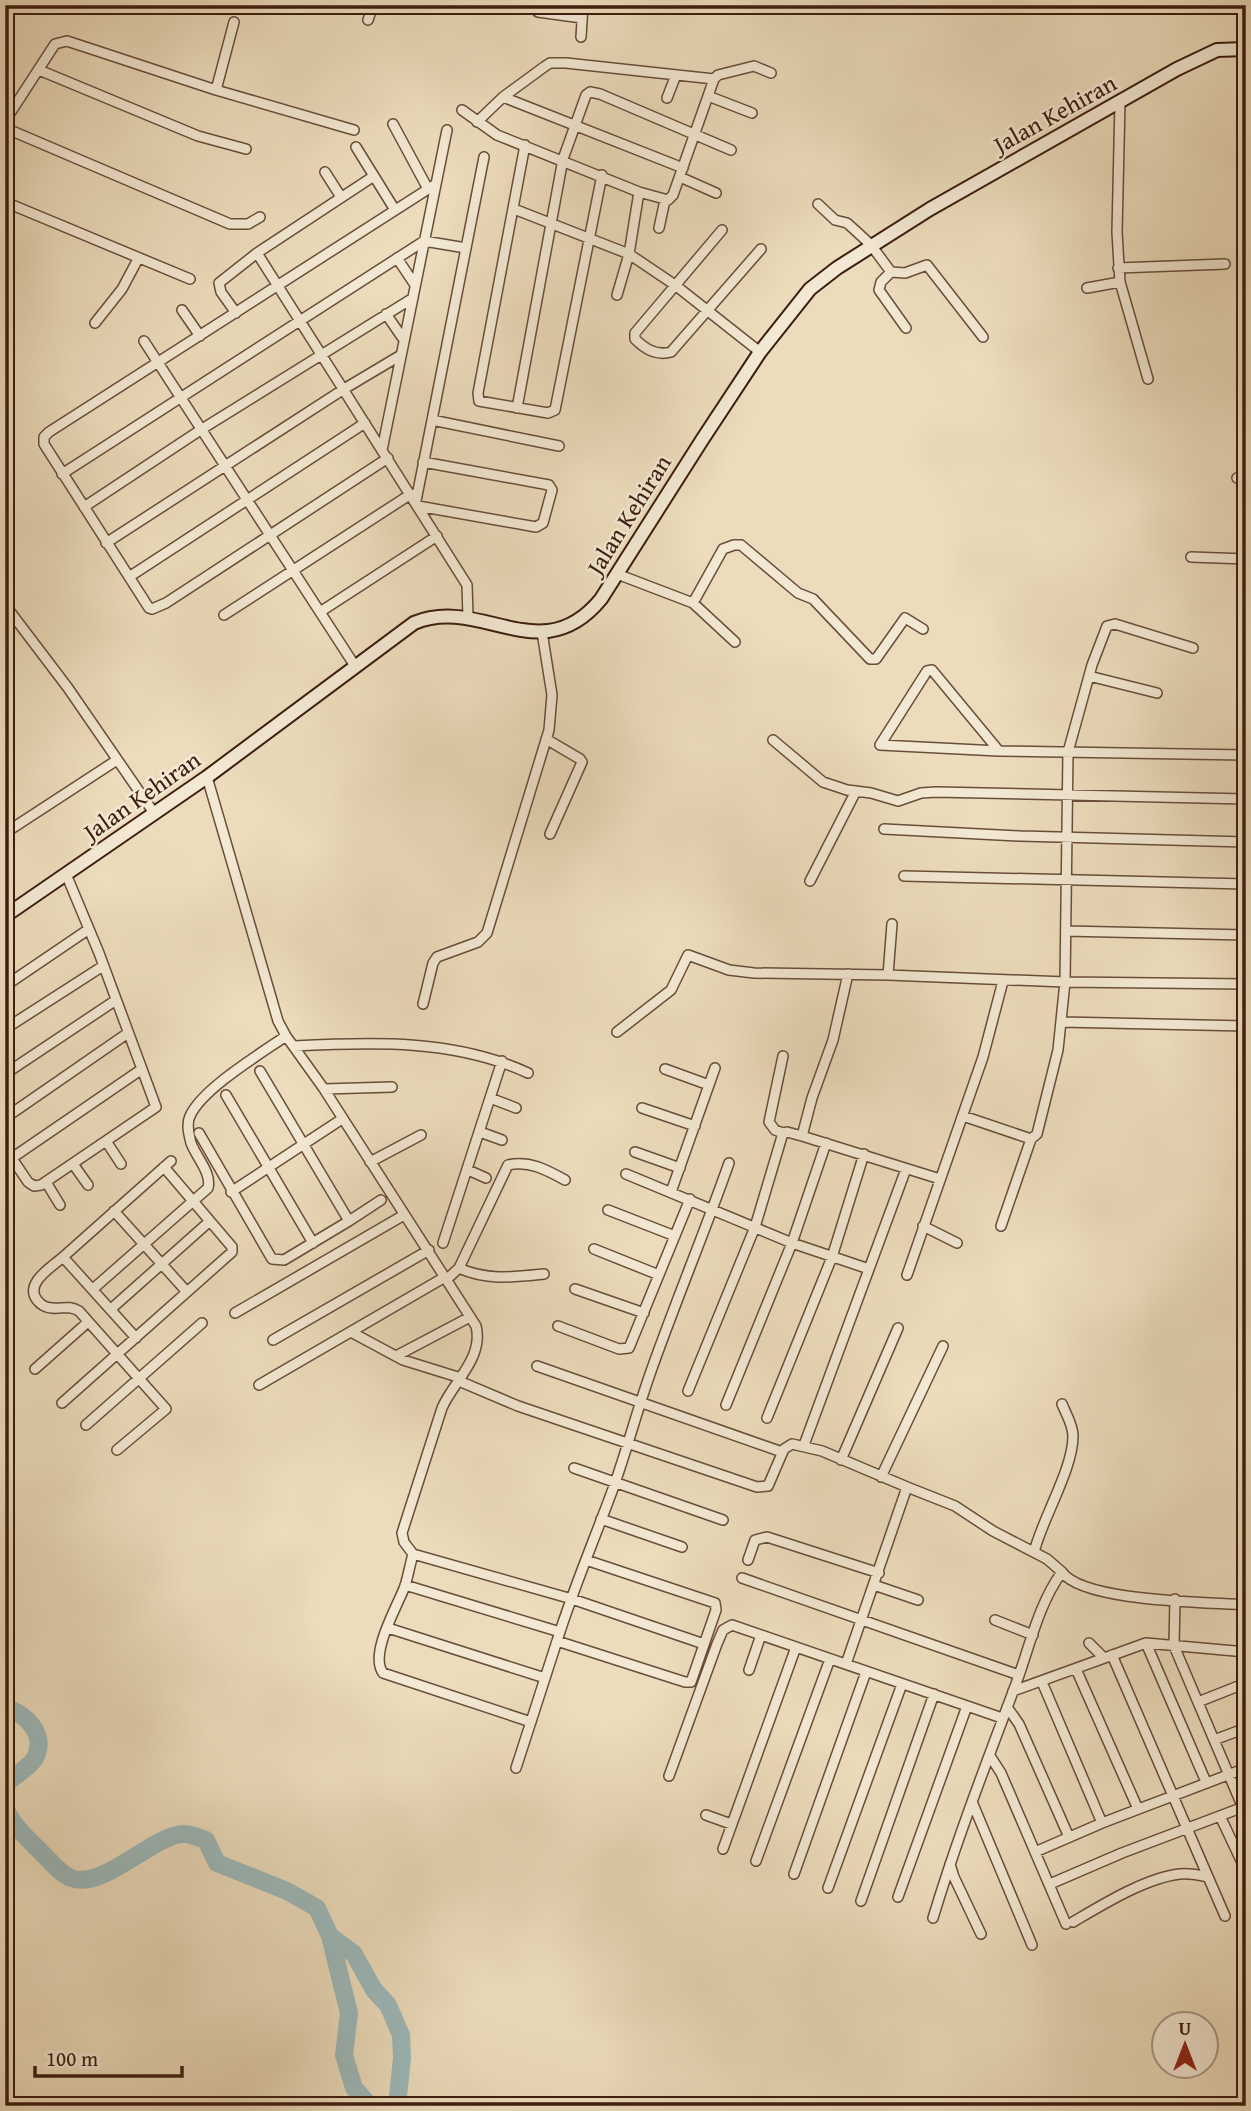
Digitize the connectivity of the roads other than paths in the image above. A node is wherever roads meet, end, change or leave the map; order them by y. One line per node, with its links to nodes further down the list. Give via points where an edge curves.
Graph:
1 (373, 5): 5 (street)
2 (536, 5): 4 (street, via 538,12)
3 (583, 5): 4 (street)
4 (582, 18): 7 (street)
5 (368, 20)
6 (234, 22): 13 (street)
7 (582, 37)
8 (1246, 49): 17 (street, Jalan Kehiran, via 1204,55)
9 (39, 70): 13 (street, via 55,44 67,41); 20 (street); 30 (street, via 198,136)
10 (771, 73): 12 (street, via 754,66)
11 (676, 75): 12 (street); 15 (street, via 550,63); 16 (street)
12 (714, 79): 14 (street)
13 (216, 90): 25 (street)
14 (708, 96): 19 (street); 27 (street)
15 (503, 97): 21 (street); 23 (street)
16 (667, 98)
17 (1120, 102): 53 (street, Jalan Kehiran, via 1002,166); 61 (street)
18 (462, 110): 21 (street)
19 (752, 113)
20 (5, 121)
21 (477, 122): 28 (street)
22 (393, 124): 38 (street)
23 (575, 125): 27 (street, via 590,92); 33 (street); 35 (street)
24 (5, 128): 47 (street, via 230,224 248,224)
25 (354, 130)
26 (447, 130): 38 (street)
27 (695, 134): 31 (street); 35 (street)
28 (524, 145): 33 (street); 45 (street)
29 (356, 147): 37 (street)
30 (246, 149)
31 (731, 150)
32 (484, 156): 54 (street)
33 (563, 159): 36 (street); 48 (street)
34 (325, 172): 41 (street)
35 (681, 173): 40 (street); 42 (street, via 672,199)
36 (602, 175): 39 (street); 51 (street)
37 (374, 176): 41 (street); 46 (street)
38 (432, 186): 46 (street); 52 (street)
39 (639, 192): 42 (street); 57 (street)
40 (716, 193)
41 (341, 197): 56 (street)
42 (665, 200): 49 (street)
43 (5, 202): 59 (street)
44 (818, 204): 53 (street)
45 (514, 209): 48 (street); 89 (street, via 478,398)
46 (395, 210): 67 (street)
47 (260, 217)
48 (551, 222): 51 (street); 89 (street)
49 (659, 229)
50 (722, 230): 66 (street)
51 (590, 237): 57 (street); 89 (street, via 555,410)
52 (424, 241): 54 (street); 58 (street); 65 (street)
53 (871, 246): 62 (street); 82 (street, Jalan Kehiran, via 810,289)
54 (466, 248): 90 (street)
55 (761, 249): 72 (street)
56 (257, 253): 67 (street); 73 (street, via 219,284)
57 (629, 254): 66 (street); 69 (street)
58 (397, 258): 65 (street); 75 (street)
59 (138, 259): 63 (street); 76 (street)
60 (1225, 264): 61 (street)
61 (1118, 268): 64 (street)
62 (891, 272): 77 (street, via 879,290); 79 (street, via 905,273 927,265)
63 (190, 279)
64 (1119, 282): 68 (street); 86 (street)
65 (415, 285): 70 (street)
66 (674, 285): 72 (street); 72 (street, via 635,333 643,348 671,352)
67 (277, 286): 73 (street); 75 (street)
68 (1087, 288)
69 (617, 295)
70 (413, 298): 74 (street); 80 (street)
71 (182, 310): 78 (street)
72 (708, 312): 82 (street)
73 (236, 313): 78 (street)
74 (386, 314): 80 (street); 83 (street)
75 (299, 320): 83 (street); 88 (street)
76 (95, 323)
77 (906, 328)
78 (200, 336): 85 (street)
79 (983, 337)
80 (404, 340): 84 (street)
81 (144, 341): 85 (street)
82 (760, 352): 107 (street, Jalan Kehiran)
83 (321, 354): 87 (street); 92 (street)
84 (401, 355): 87 (street); 94 (street)
85 (159, 363): 88 (street); 97 (street, via 44,437)
86 (1148, 379)
87 (344, 389): 91 (street); 96 (street)
88 (181, 396): 92 (street); 97 (street)
89 (517, 408)
90 (432, 420): 93 (street); 95 (street)
91 (365, 423): 94 (street); 98 (street)
92 (202, 429): 96 (street); 100 (street)
93 (559, 446)
94 (385, 454): 99 (street); 101 (street)
95 (423, 462): 99 (street); 99 (street, via 549,485 552,491 543,523 536,527)
96 (225, 465): 98 (street); 103 (street)
97 (62, 474): 100 (street)
98 (247, 499): 101 (street); 108 (street)
99 (415, 500): 102 (street); 106 (street)
100 (84, 508): 103 (street)
101 (270, 534): 106 (street); 108 (street, via 156,609 149,608)
102 (437, 536): 111 (street); 113 (street, via 467,585)
103 (106, 543): 108 (street)
104 (1191, 557): 105 (street)
105 (1246, 559)
106 (293, 571): 111 (street); 112 (street)
107 (617, 574): 109 (street); 115 (street, Jalan Kehiran, via 583,618)
108 (128, 577)
109 (693, 603): 114 (street, via 723,549 741,545 798,593 813,599 870,659 876,659 905,618); 116 (street)
110 (5, 605): 126 (street)
111 (320, 612): 118 (street)
112 (224, 615)
113 (468, 617): 115 (street, Jalan Kehiran, via 516,631); 118 (street, Jalan Kehiran, via 430,616)
114 (923, 629)
115 (542, 632): 121 (street, via 552,695)
116 (735, 642)
117 (1193, 648): 119 (street, via 1110,624)
118 (355, 666): 127 (street, Jalan Kehiran)
119 (1089, 676): 120 (street); 124 (street)
120 (1157, 693)
121 (546, 739): 134 (street, via 582,762); 155 (street, via 487,933 478,942 437,957)
122 (773, 740): 128 (street, via 823,782)
123 (999, 751): 123 (street, via 986,750 880,745 927,671 932,670); 124 (street)
124 (1068, 752): 125 (street); 129 (street)
125 (1246, 755)
126 (117, 760): 131 (street); 133 (street)
127 (207, 777): 131 (street, Jalan Kehiran); 161 (street, via 273,1007)
128 (856, 791): 129 (street, via 898,800 936,792); 140 (street)
129 (1068, 795): 130 (street); 135 (street)
130 (1246, 799)
131 (154, 813): 137 (street, Jalan Kehiran)
132 (884, 830): 135 (street)
133 (5, 833)
134 (550, 834)
135 (1068, 836): 136 (street); 139 (street)
136 (1246, 842)
137 (66, 874): 142 (street, Jalan Kehiran); 144 (street)
138 (904, 876): 139 (street)
139 (1066, 880): 141 (street); 145 (street)
140 (810, 881)
141 (1246, 884)
142 (5, 916)
143 (892, 924): 149 (street)
144 (89, 929): 147 (street); 153 (street)
145 (1066, 931): 146 (street); 151 (street)
146 (1246, 935)
147 (103, 966): 154 (street); 158 (street)
148 (848, 974): 149 (street); 160 (street, via 743,972 688,955 671,990); 186 (street, via 831,1048)
149 (888, 975): 150 (street)
150 (1003, 981): 151 (street); 178 (street)
151 (1065, 982): 152 (street); 156 (street)
152 (1246, 984)
153 (5, 986)
154 (116, 1000): 159 (street); 170 (street)
155 (423, 1004)
156 (1062, 1022): 157 (street); 187 (street, via 1049,1090 1037,1134)
157 (1246, 1026)
158 (5, 1030)
159 (128, 1032): 166 (street); 179 (street)
160 (617, 1032)
161 (286, 1036): 162 (street); 214 (street, via 209,1093 190,1116 192,1145 209,1181 208,1188)
162 (294, 1045): 164 (street, via 409,1045); 173 (street)
163 (783, 1056): 184 (street, via 769,1122)
164 (502, 1061): 169 (street); 175 (street)
165 (715, 1068): 171 (street)
166 (142, 1069): 189 (street, via 156,1107); 195 (street)
167 (665, 1069): 171 (street)
168 (260, 1071): 191 (street)
169 (528, 1073)
170 (5, 1074)
171 (709, 1085): 181 (street)
172 (392, 1087): 173 (street)
173 (324, 1089): 180 (street)
174 (226, 1096): 200 (street)
175 (490, 1098): 176 (street); 182 (street)
176 (516, 1108)
177 (642, 1108): 181 (street)
178 (963, 1116): 187 (street); 206 (street)
179 (5, 1118)
180 (342, 1119): 191 (street); 196 (street)
181 (695, 1126): 201 (street)
182 (481, 1132): 188 (street); 203 (street)
183 (199, 1133): 210 (street)
184 (783, 1133): 186 (street); 224 (street)
185 (421, 1135): 196 (street)
186 (802, 1136): 190 (street)
187 (1031, 1139): 223 (street)
188 (502, 1140)
189 (106, 1141): 198 (street); 199 (street)
190 (826, 1143): 194 (street); 228 (street)
191 (304, 1144): 200 (street); 220 (street)
192 (5, 1148): 195 (street)
193 (635, 1152): 201 (street)
194 (864, 1154): 202 (street); 233 (street)
195 (12, 1158): 208 (street, via 34,1186)
196 (370, 1162): 219 (street)
197 (729, 1163): 216 (street)
198 (73, 1164): 208 (street); 209 (street)
199 (121, 1164)
200 (269, 1167): 210 (street); 227 (street)
201 (680, 1168): 211 (street)
202 (906, 1169): 206 (street); 237 (street)
203 (468, 1170): 205 (street); 230 (street)
204 (626, 1174): 211 (street)
205 (486, 1178)
206 (940, 1179): 222 (street)
207 (565, 1180): 236 (street, via 543,1167 508,1165)
208 (46, 1182): 215 (street)
209 (88, 1185)
210 (231, 1192): 227 (street, via 272,1259 284,1261)
211 (671, 1192): 212 (street)
212 (690, 1199): 216 (street); 225 (street)
213 (381, 1200): 220 (street)
214 (192, 1201): 218 (street, via 168,1164); 221 (street); 226 (street)
215 (60, 1205)
216 (713, 1208): 224 (street); 265 (street)
217 (608, 1210): 225 (street)
218 (114, 1211): 226 (street); 234 (street)
219 (404, 1215): 231 (street); 246 (street)
220 (349, 1221): 227 (street)
221 (210, 1222): 235 (street); 244 (street, via 232,1252)
222 (923, 1226): 229 (street); 240 (street)
223 (1001, 1226)
224 (755, 1227): 228 (street); 264 (street)
225 (675, 1236): 239 (street)
226 (144, 1243): 235 (street); 242 (street)
227 (313, 1243)
228 (792, 1243): 233 (street); 268 (street)
229 (957, 1243)
230 (443, 1244)
231 (429, 1250): 241 (street); 255 (street)
232 (594, 1250): 239 (street)
233 (832, 1256): 237 (street); 269 (street)
234 (64, 1257): 242 (street); 249 (street, via 37,1280 34,1295 51,1308 71,1306)
235 (163, 1263): 244 (street); 245 (street)
236 (460, 1268): 238 (street, via 485,1277); 241 (street)
237 (869, 1269): 272 (street)
238 (544, 1274)
239 (659, 1275): 247 (street)
240 (907, 1275)
241 (445, 1278): 248 (street); 253 (street)
242 (93, 1289): 245 (street)
243 (575, 1289): 247 (street)
244 (187, 1292): 254 (street)
245 (111, 1310): 254 (street)
246 (235, 1313)
247 (644, 1313): 251 (street, via 629,1348 619,1349)
248 (470, 1317): 258 (street); 262 (street, via 478,1336 476,1350)
249 (88, 1322): 257 (street); 260 (street)
250 (202, 1323): 261 (street)
251 (558, 1326)
252 (898, 1328): 275 (street)
253 (351, 1332): 258 (street); 263 (street)
254 (136, 1338): 257 (street)
255 (273, 1340)
256 (943, 1346): 277 (street)
257 (118, 1354): 261 (street); 266 (street)
258 (396, 1356): 262 (street)
259 (537, 1366): 265 (street)
260 (35, 1369)
261 (139, 1378): 270 (street); 273 (street, via 166,1409)
262 (460, 1379): 271 (street, via 518,1406); 284 (street, via 442,1408 402,1533)
263 (259, 1385)
264 (688, 1391)
265 (641, 1402): 271 (street); 274 (street)
266 (62, 1403)
267 (1062, 1404): 283 (street, via 1073,1438)
268 (726, 1405)
269 (767, 1418)
270 (86, 1425)
271 (629, 1442): 274 (street, via 763,1488 771,1482); 278 (street)
272 (804, 1445): 274 (street, via 787,1445); 275 (street)
273 (117, 1450)
274 (782, 1452)
275 (841, 1460): 277 (street)
276 (574, 1468): 278 (street)
277 (881, 1476): 279 (street)
278 (614, 1483): 280 (street); 281 (street)
279 (907, 1487): 283 (street, via 955,1506); 288 (street)
280 (601, 1519): 282 (street); 285 (street)
281 (723, 1520)
282 (682, 1547)
283 (1034, 1552): 287 (street)
284 (413, 1554): 290 (street); 292 (street)
285 (586, 1560): 292 (street); 304 (street, via 715,1604)
286 (748, 1560): 288 (street, via 755,1540 775,1538)
287 (1062, 1572): 294 (street, via 1071,1583 1091,1589); 300 (street)
288 (879, 1573): 291 (street)
289 (741, 1578): 297 (street)
290 (405, 1585): 298 (street); 301 (street)
291 (874, 1585): 293 (street); 297 (street)
292 (572, 1599): 301 (street); 304 (street)
293 (918, 1600)
294 (1175, 1600): 295 (street); 305 (street)
295 (1246, 1605)
296 (995, 1620): 300 (street)
297 (862, 1621): 310 (street); 314 (street)
298 (388, 1628): 315 (street); 325 (street, via 379,1652 383,1673)
299 (761, 1635): 306 (street); 312 (street); 332 (street, via 732,1625 723,1630)
300 (1033, 1635): 314 (street)
301 (558, 1637): 304 (street, via 685,1682 693,1678); 315 (street)
302 (1089, 1643): 308 (street)
303 (1146, 1643): 305 (street); 308 (street); 333 (street)
304 (704, 1644)
305 (1174, 1646): 307 (street); 321 (street)
306 (796, 1647): 309 (street); 341 (street)
307 (1246, 1652)
308 (1108, 1657): 311 (street); 334 (street)
309 (830, 1659): 310 (street); 346 (street)
310 (846, 1664): 313 (street)
311 (1076, 1669): 316 (street); 336 (street)
312 (748, 1670)
313 (866, 1672): 318 (street); 349 (street)
314 (1019, 1675): 319 (street)
315 (545, 1678): 325 (street)
316 (1042, 1682): 319 (street); 340 (street)
317 (1246, 1683): 321 (street)
318 (902, 1684): 320 (street); 352 (street)
319 (1013, 1691): 323 (street)
320 (934, 1694): 322 (street); 354 (street)
321 (1198, 1702): 327 (street)
322 (967, 1706): 324 (street); 353 (street)
323 (1007, 1707): 324 (street); 343 (street, via 1019,1724)
324 (1002, 1718): 328 (street)
325 (531, 1722): 329 (street)
326 (1246, 1728): 327 (street)
327 (1214, 1740): 331 (street)
328 (990, 1756): 335 (street); 345 (street)
329 (516, 1768)
330 (1246, 1768): 331 (street)
331 (1229, 1774): 333 (street); 337 (street)
332 (669, 1776)
333 (1206, 1783): 334 (street)
334 (1171, 1796): 336 (street); 342 (street)
335 (973, 1804): 347 (street); 358 (street)
336 (1138, 1809): 340 (street)
337 (1245, 1810): 339 (street)
338 (706, 1815): 341 (street)
339 (1220, 1816): 342 (street); 348 (street)
340 (1102, 1823): 343 (street)
341 (731, 1824): 344 (street)
342 (1186, 1830): 350 (street); 351 (street)
343 (1069, 1837): 345 (street)
344 (723, 1849)
345 (1035, 1852): 351 (street)
346 (757, 1861)
347 (950, 1862): 356 (street); 357 (street)
348 (1246, 1871)
349 (794, 1874)
350 (1208, 1877): 351 (street, via 1166,1877 1069,1923); 355 (street)
351 (1050, 1884)
352 (828, 1888)
353 (898, 1897)
354 (861, 1901)
355 (1225, 1916)
356 (933, 1918)
357 (981, 1934)
358 (1032, 1945)

